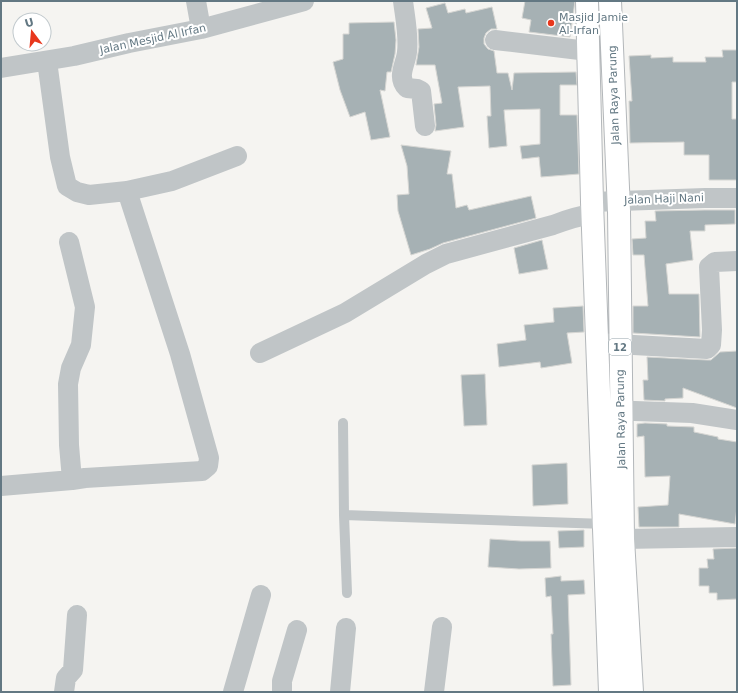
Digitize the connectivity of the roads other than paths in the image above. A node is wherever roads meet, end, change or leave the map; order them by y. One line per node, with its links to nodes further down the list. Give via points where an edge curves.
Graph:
1 (196, 1): 6 (street)
2 (304, 1): 6 (street, Jalan Mesjid Al Irfan)
3 (403, 1): 11 (street, via 408,50 402,81 407,88 422,91)
4 (587, 1): 8 (highway, Jalan Raya Parung / 12)
5 (610, 1): 15 (highway, Jalan Raya Parung / 12)
6 (200, 29): 9 (street, Jalan Mesjid Al Irfan)
7 (495, 40): 8 (street)
8 (588, 51): 16 (highway, Jalan Raya Parung / 12)
9 (47, 61): 10 (street, Jalan Mesjid Al Irfan); 13 (street, via 60,157 67,186 76,192 89,195)
10 (1, 68)
11 (426, 126)
12 (237, 156): 13 (street, via 172,181)
13 (127, 191): 25 (street, via 180,354 209,463 202,471)
14 (737, 198): 15 (street, Jalan Haji Nani)
15 (618, 201): 16 (street, Jalan Haji Nani); 20 (highway, Jalan Raya Parung / 12)
16 (592, 208): 19 (highway, Jalan Raya Parung / 12); 21 (street, Jalan Haji Nani, via 566,221 446,254 345,313)
17 (69, 242): 25 (street, via 85,307 81,345 71,368 68,384)
18 (737, 261): 20 (street, via 715,262 709,267 712,330 709,348)
19 (597, 343): 20 (street); 22 (highway, Jalan Raya Parung / 12)
20 (620, 344): 22 (highway, Jalan Raya Parung / 12)
21 (260, 353)
22 (610, 410): 23 (street, via 692,413); 28 (highway, Jalan Raya Parung / 12)
23 (737, 420)
24 (343, 423): 27 (lane)
25 (72, 480): 26 (street)
26 (1, 486)
27 (344, 515): 28 (lane); 30 (lane)
28 (616, 528): 29 (street); 41 (highway, Jalan Raya Parung / 12); 42 (highway, Jalan Raya Parung / 12)
29 (737, 537)
30 (347, 593)
31 (261, 594): 37 (street)
32 (77, 615): 36 (street, via 73,670 66,678)
33 (442, 627): 40 (street)
34 (346, 628): 39 (street)
35 (297, 630): 38 (street, via 282,680)
36 (64, 692)
37 (233, 692)
38 (282, 692)
39 (340, 692)
40 (434, 692)
41 (610, 692)
42 (632, 692)

